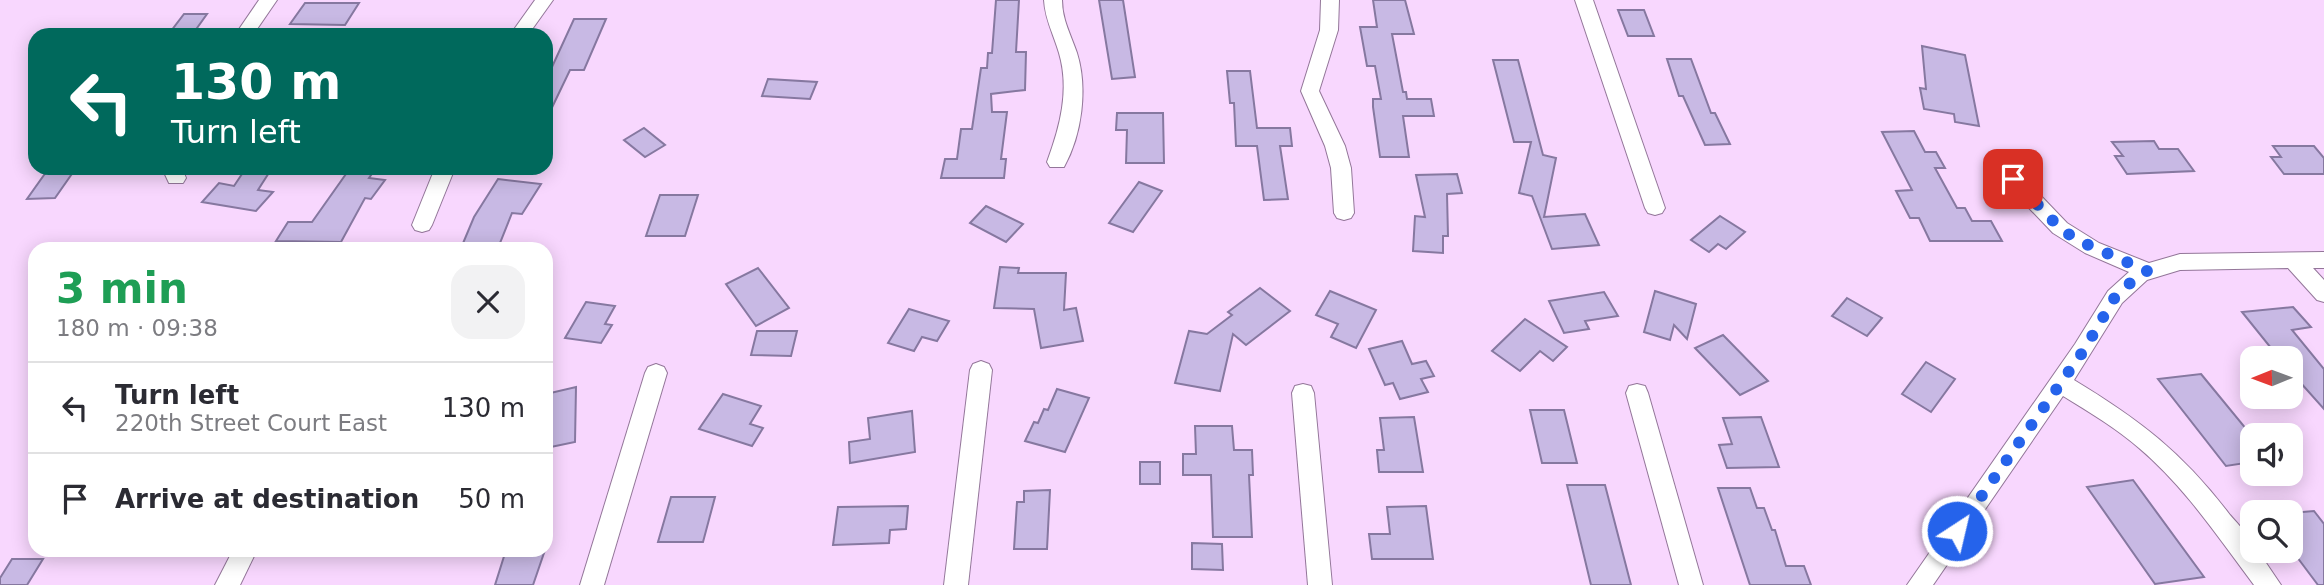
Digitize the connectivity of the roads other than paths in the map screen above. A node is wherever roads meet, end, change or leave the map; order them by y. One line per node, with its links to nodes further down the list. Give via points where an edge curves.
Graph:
1 (268, 0): 6 (street)
2 (544, 0): 7 (street)
3 (1054, 0): 8 (street, via 1054,18 1075,82)
4 (1330, 0): 12 (street, via 1329,30 1310,91 1335,146)
5 (1584, 0): 11 (street)
6 (249, 28)
7 (525, 28)
8 (1057, 162)
9 (442, 175): 13 (street)
10 (2013, 179): 16 (street, via 2077,240)
11 (1655, 208)
12 (1344, 213)
13 (422, 225)
14 (2292, 260): 15 (street); 16 (street, via 2180,262); 17 (street)
15 (2324, 260)
16 (2147, 271): 20 (street, via 2115,297)
17 (2324, 294)
18 (981, 370): 26 (street)
19 (656, 373): 25 (street)
20 (2061, 383): 29 (street); 30 (street, via 2160,451)
21 (1303, 393): 27 (street)
22 (1637, 393): 28 (street)
23 (241, 557): 24 (street)
24 (227, 585)
25 (592, 585)
26 (957, 585)
27 (1320, 585)
28 (1691, 585)
29 (1919, 585)
30 (2269, 585)

